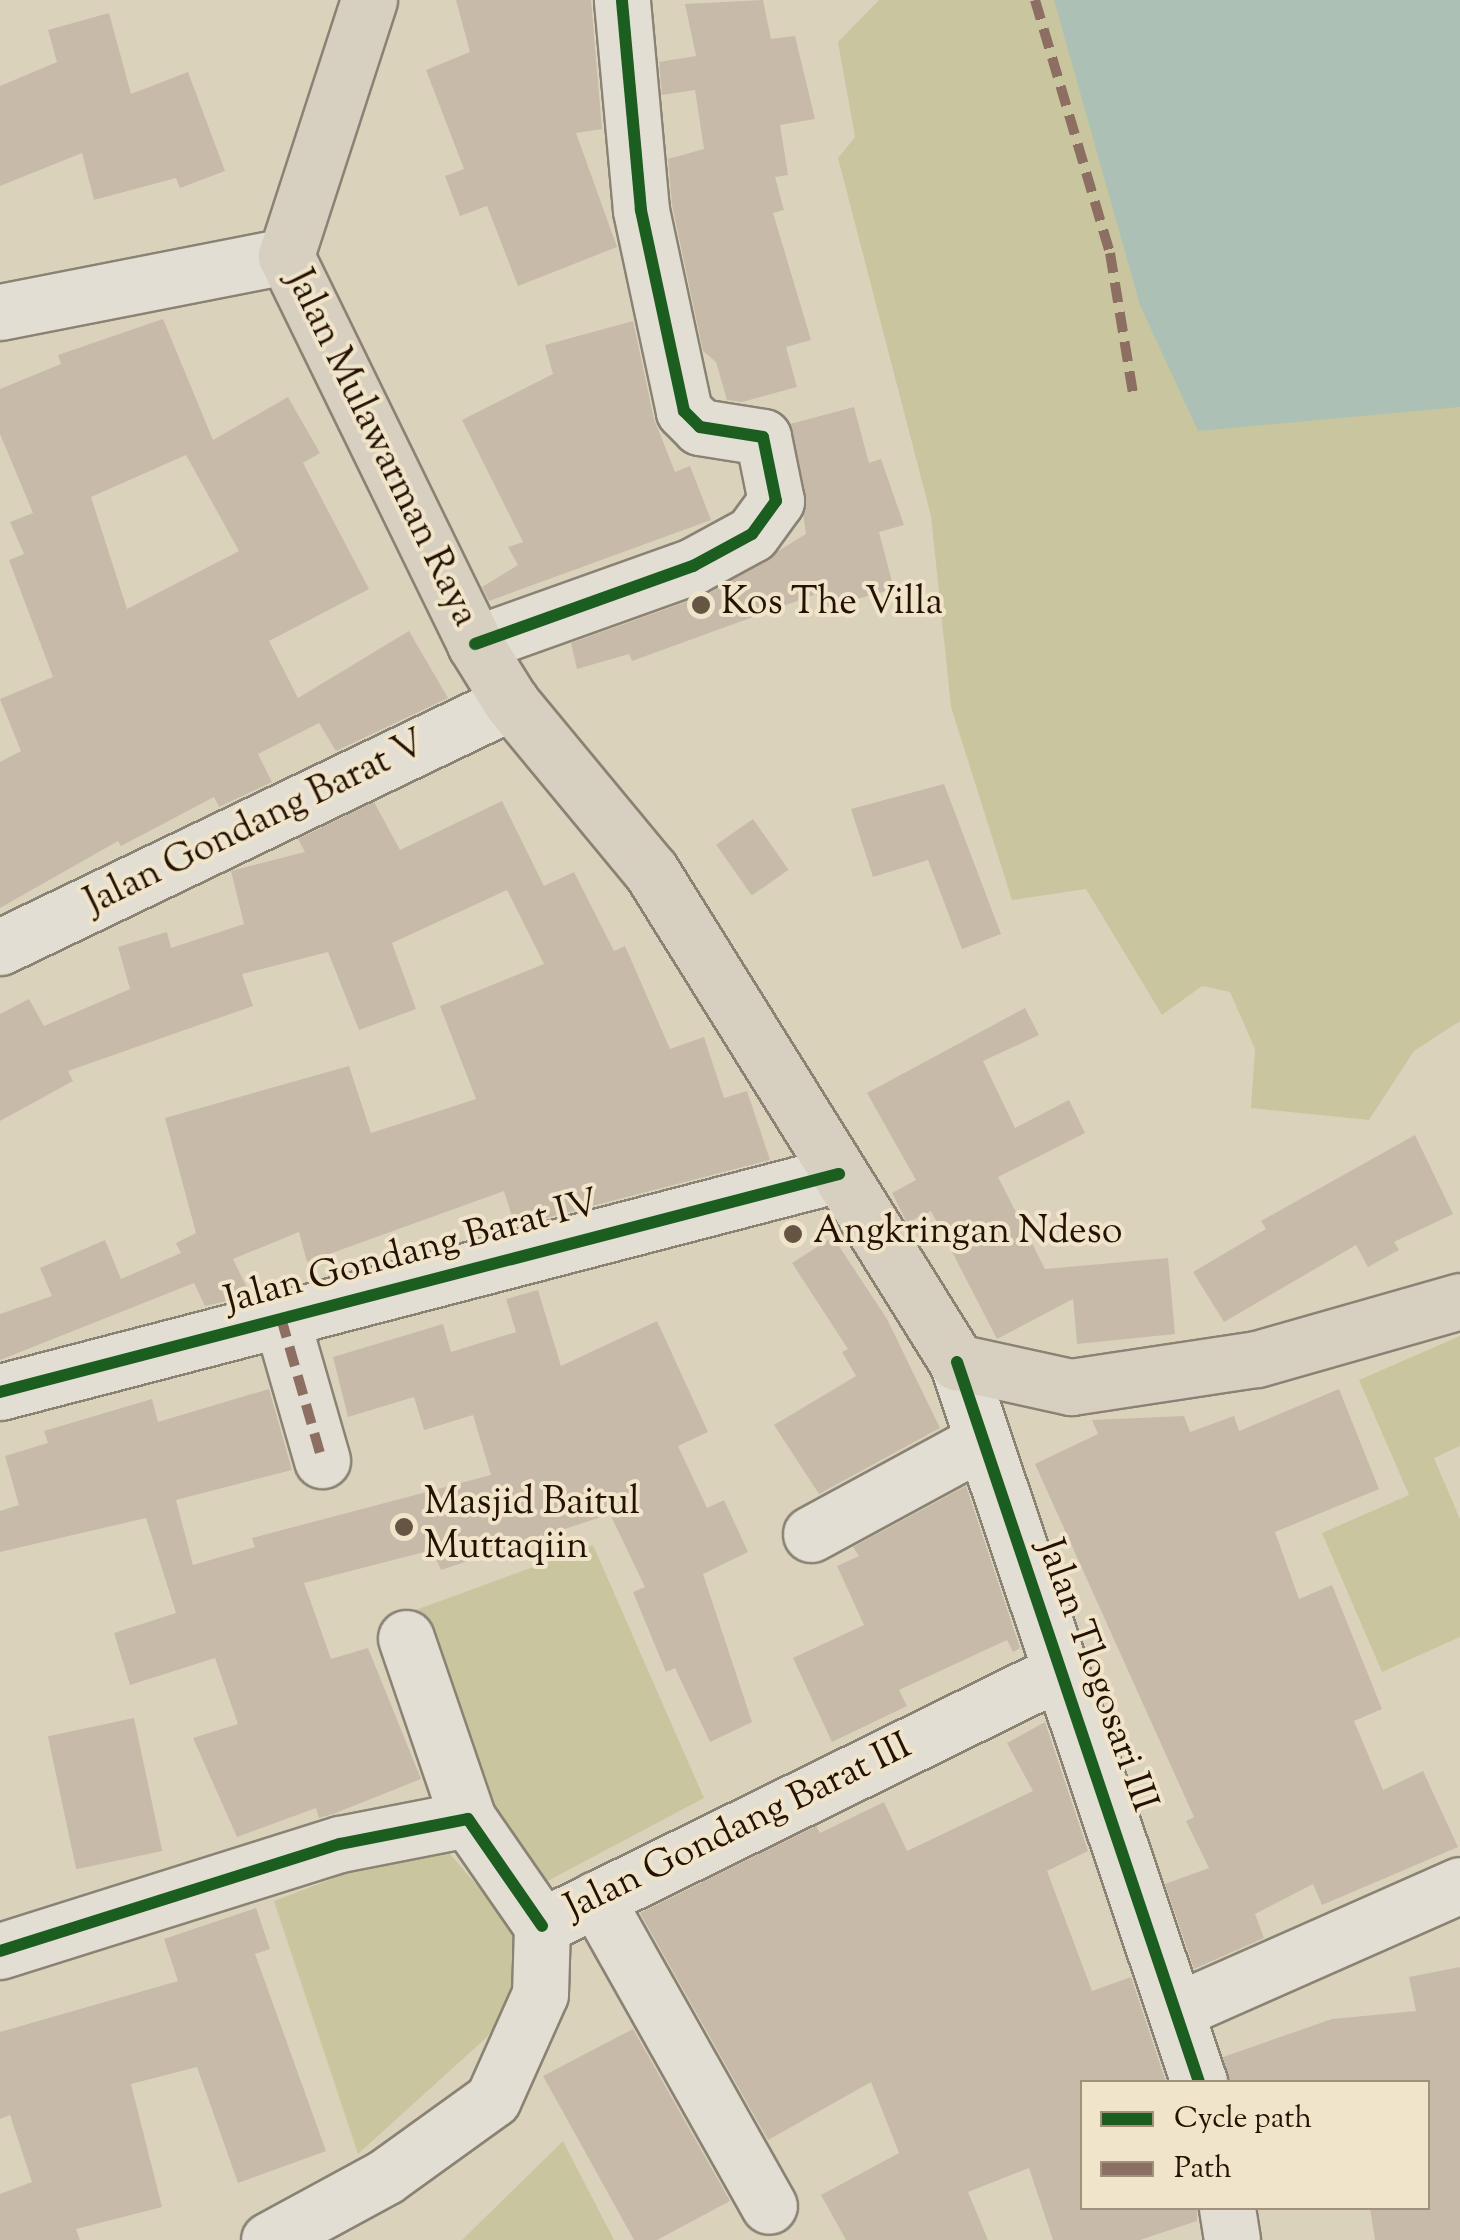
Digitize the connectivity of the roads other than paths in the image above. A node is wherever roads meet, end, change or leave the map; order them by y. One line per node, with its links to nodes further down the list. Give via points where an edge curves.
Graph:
1 (370, 0): 3 (main road, Jalan Mulawarman Raya)
2 (622, 0): 5 (street, via 641,210 684,411 700,428 763,437 776,501 752,534 692,566)
3 (286, 256): 4 (street); 5 (main road, Jalan Mulawarman Raya)
4 (0, 312)
5 (474, 644): 6 (main road, Jalan Mulawarman Raya)
6 (511, 702): 7 (street, Jalan Gondang Barat V); 8 (main road, Jalan Mulawarman Raya, via 651,871)
7 (0, 947)
8 (838, 1174): 10 (street, Jalan Gondang Barat IV); 11 (main road, Jalan Mulawarman Raya)
9 (1460, 1301): 11 (main road, via 1256,1358 1071,1388)
10 (281, 1318): 12 (street, Jalan Gondang Barat IV); 14 (street)
11 (957, 1362): 13 (street, Jalan Tlogosari III)
12 (0, 1392)
13 (982, 1441): 15 (street); 17 (street, Jalan Tlogosari III)
14 (322, 1460)
15 (811, 1534)
16 (406, 1638): 18 (street, Jalan Gondang Barat III)
17 (1058, 1672): 20 (street, Jalan Gondang Barat III); 23 (street, Jalan Tlogosari III)
18 (468, 1819): 21 (street, Jalan Gondang Barat III); 22 (street, via 340,1844)
19 (1460, 1885): 23 (street)
20 (596, 1899): 21 (street, Jalan Gondang Barat III); 25 (street)
21 (542, 1926): 26 (street, via 540,1994 493,2099 385,2178)
22 (0, 1951)
23 (1178, 2010): 24 (street, Jalan Tlogosari III)
24 (1198, 2080)
25 (770, 2206)
26 (268, 2240)

